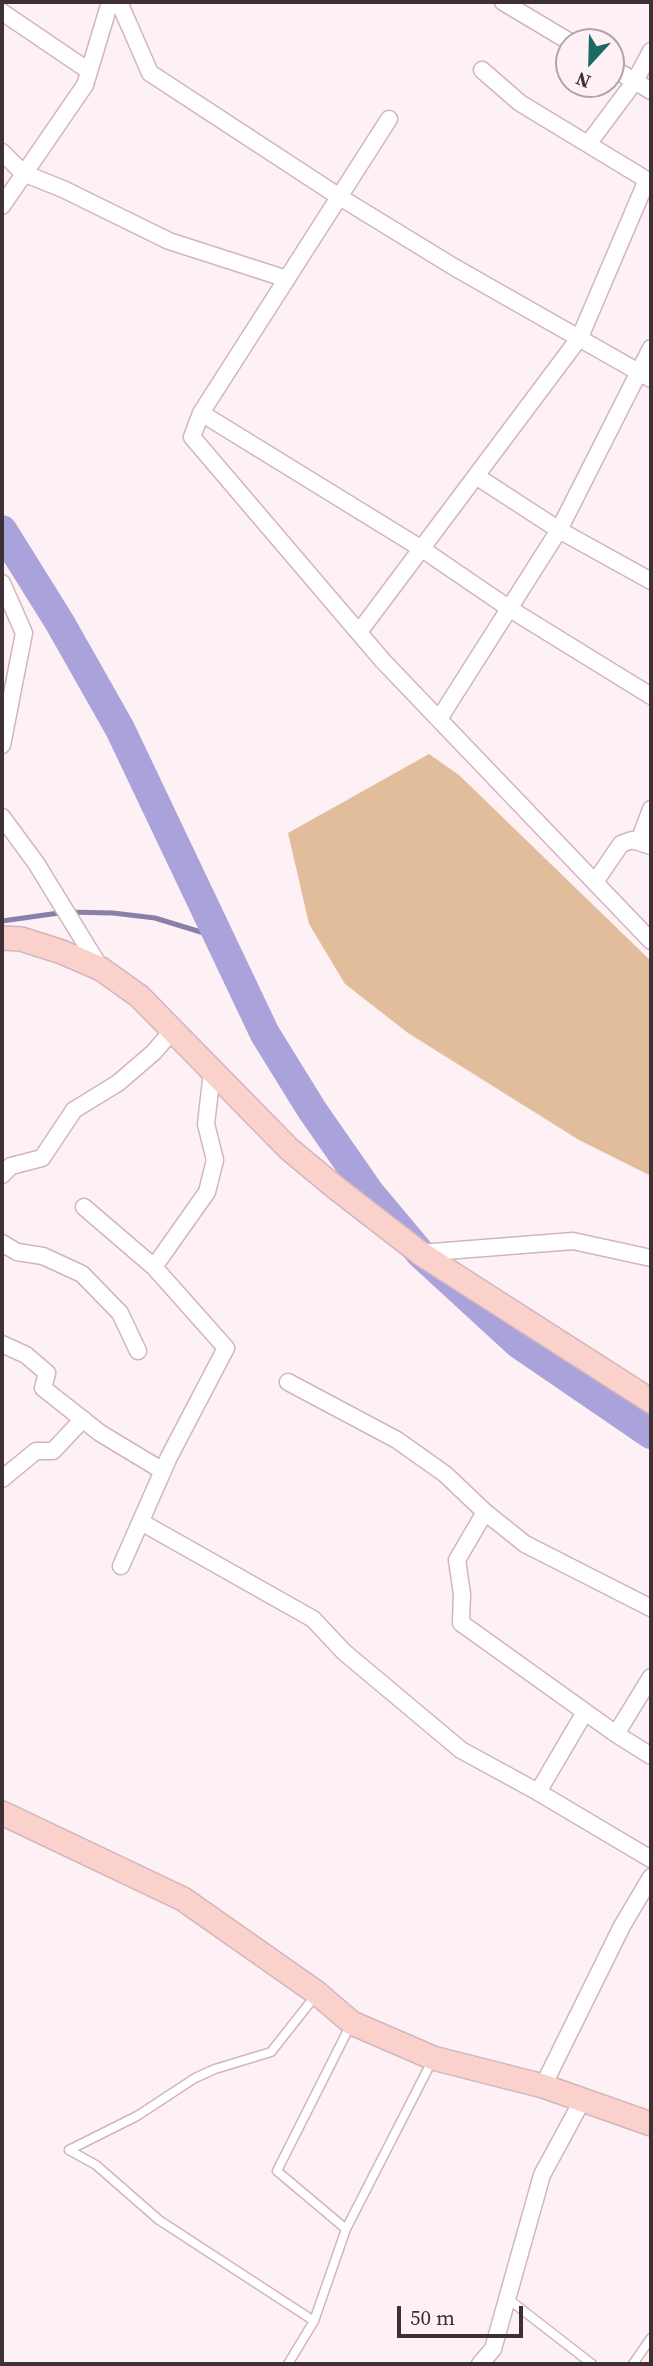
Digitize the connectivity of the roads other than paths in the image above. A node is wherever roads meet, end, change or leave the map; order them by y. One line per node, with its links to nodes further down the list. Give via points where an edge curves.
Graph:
1 (110, 2): 8 (street)
2 (119, 2): 16 (street, via 150,74)
3 (503, 2): 5 (street)
4 (2, 12): 8 (street)
5 (555, 33)
6 (651, 51): 10 (street)
7 (482, 70): 13 (street, via 520,103)
8 (89, 71): 15 (street, via 85,85)
9 (625, 75): 10 (street)
10 (635, 81): 11 (street); 13 (street)
11 (651, 91)
12 (389, 119): 16 (street)
13 (588, 144): 19 (street, via 647,180)
14 (2, 152): 15 (street)
15 (23, 173): 17 (street); 18 (street, via 169,241)
16 (338, 196): 18 (street); 19 (street)
17 (2, 206)
18 (287, 279): 22 (street)
19 (580, 337): 21 (street); 23 (street)
20 (651, 348): 21 (street)
21 (645, 375): 24 (street)
22 (201, 413): 25 (street); 29 (street, via 192,437)
23 (476, 476): 24 (street); 25 (street)
24 (559, 530): 26 (street); 28 (street)
25 (422, 549): 28 (street); 29 (street)
26 (651, 581)
27 (2, 583): 32 (street, via 24,633)
28 (510, 609): 30 (street); 31 (street)
29 (359, 632): 31 (street)
30 (651, 696)
31 (439, 719): 36 (street)
32 (2, 745)
33 (651, 808): 35 (street)
34 (2, 817): 39 (street, via 37,863)
35 (645, 843): 36 (street, via 632,840 621,845)
36 (595, 882): 38 (street)
37 (2, 938): 39 (main road, via 21,939)
38 (651, 941)
39 (101, 969): 40 (main road, via 139,996)
40 (172, 1031): 41 (main road); 42 (street, via 118,1083 74,1110 42,1158 11,1166)
41 (212, 1073): 45 (main road, via 289,1149); 47 (street, via 206,1124 215,1160 207,1192)
42 (2, 1175)
43 (84, 1207): 47 (street)
44 (2, 1243): 49 (street, via 82,1275 120,1313)
45 (419, 1253): 46 (street, via 573,1241); 51 (main road)
46 (651, 1258)
47 (154, 1267): 53 (street, via 226,1348)
48 (2, 1344): 52 (street, via 26,1355 47,1373 43,1388)
49 (138, 1351)
50 (288, 1381): 55 (street, via 397,1440 445,1474)
51 (651, 1401)
52 (83, 1419): 53 (street); 54 (street, via 53,1451 36,1451)
53 (163, 1471): 56 (street)
54 (3, 1476)
55 (485, 1512): 58 (street, via 525,1544); 60 (street, via 457,1560 461,1623)
56 (141, 1521): 57 (street); 63 (street, via 313,1619 344,1652 461,1750)
57 (121, 1566)
58 (651, 1608)
59 (651, 1677): 61 (street)
60 (585, 1712): 61 (street); 63 (street)
61 (616, 1734): 62 (street)
62 (651, 1756)
63 (538, 1792): 65 (street)
64 (2, 1814): 67 (main road, via 183,1899)
65 (651, 1859)
66 (651, 1877): 70 (street)
67 (317, 1993): 68 (main road); 75 (lane, via 271,2052 205,2073 137,2116 69,2150 96,2165 159,2220)
68 (352, 2023): 69 (main road); 73 (lane, via 277,2171)
69 (433, 2059): 70 (main road); 73 (lane)
70 (543, 2086): 71 (main road)
71 (583, 2099): 72 (main road); 74 (street, via 542,2175)
72 (651, 2124)
73 (346, 2229): 75 (lane)
74 (508, 2298): 78 (street, via 493,2349); 79 (lane)
75 (314, 2321): 77 (lane)
76 (651, 2338): 80 (lane)
77 (288, 2364)
78 (480, 2364)
79 (592, 2364)
80 (633, 2364)

